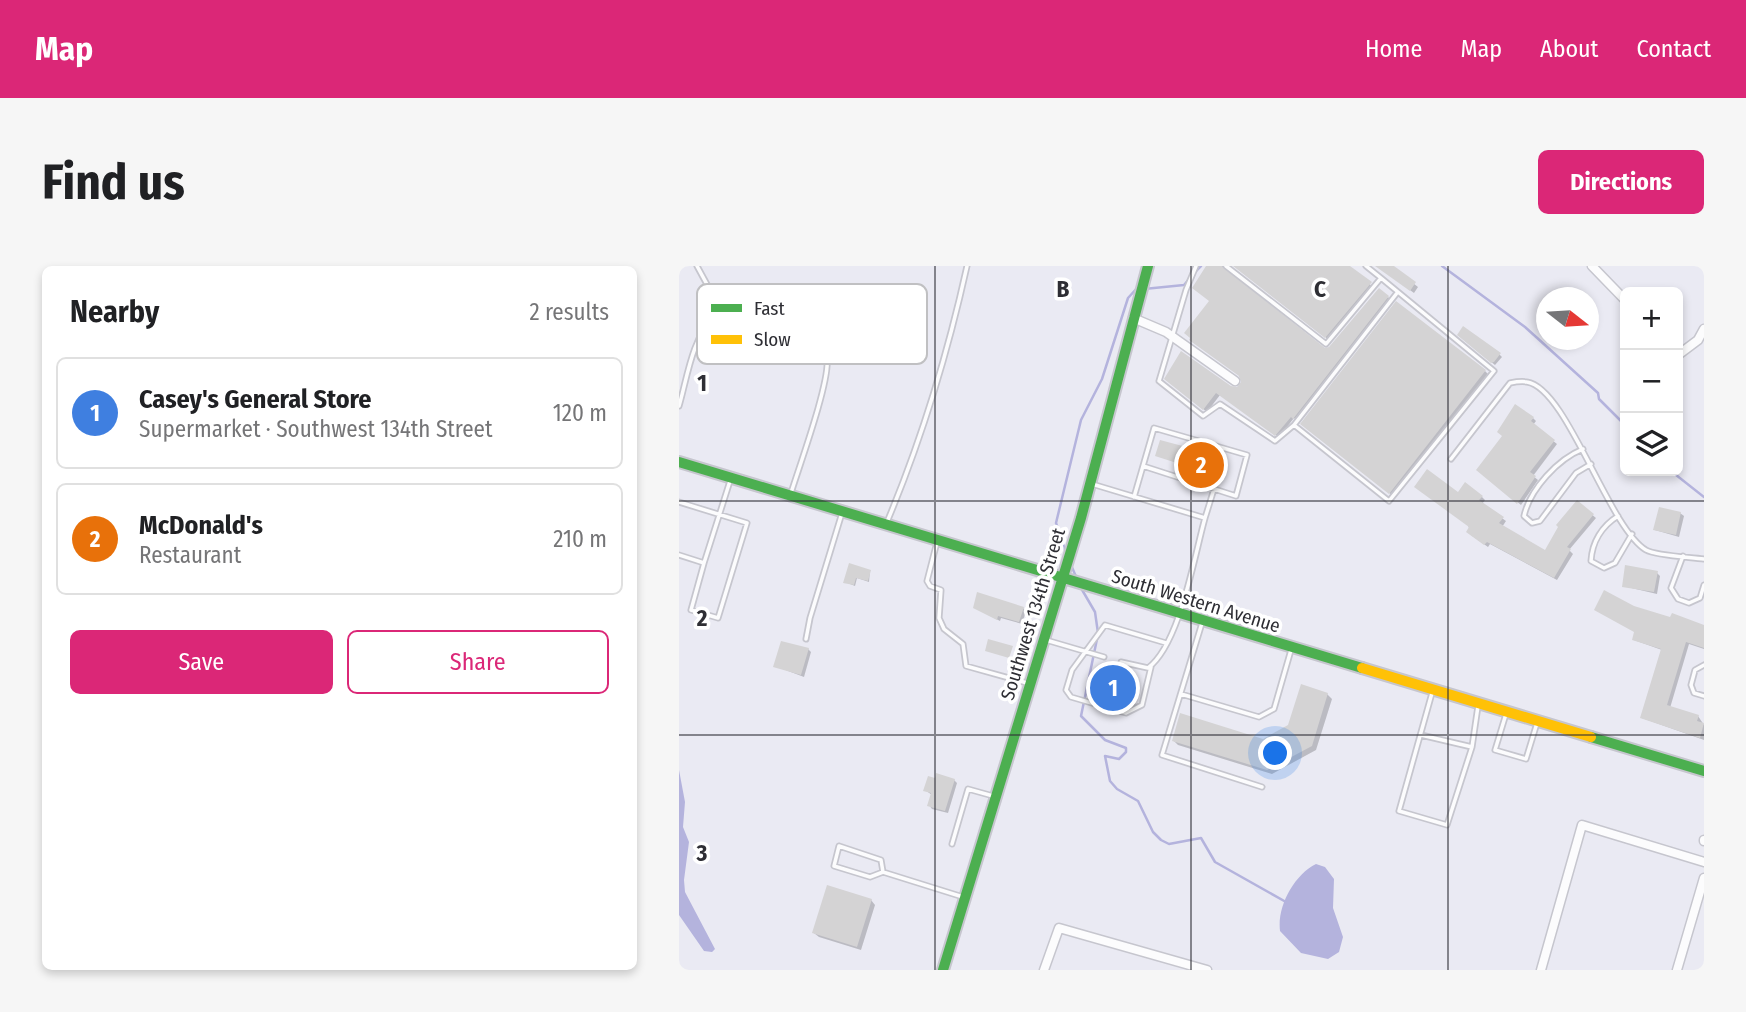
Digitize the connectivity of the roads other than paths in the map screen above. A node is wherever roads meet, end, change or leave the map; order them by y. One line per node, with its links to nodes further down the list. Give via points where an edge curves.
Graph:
1 (697, 266): 9 (lane)
2 (967, 266): 36 (lane)
3 (1148, 266): 12 (main road, Southwest 134th Street)
4 (1196, 266): 14 (lane)
5 (1226, 266): 8 (lane, via 1326,344)
6 (1366, 266): 8 (lane)
7 (1595, 267): 11 (street)
8 (1381, 278): 10 (lane)
9 (707, 284)
10 (1397, 293): 20 (lane); 20 (lane, via 1494,370 1389,501)
11 (1620, 294)
12 (1133, 318): 14 (street); 27 (main road, Southwest 134th Street)
13 (1704, 329): 16 (street)
14 (1172, 336): 18 (street); 20 (lane, via 1159,381 1203,416 1220,404 1276,441)
15 (697, 348): 19 (lane)
16 (1683, 352)
17 (826, 364): 29 (lane)
18 (1235, 381)
19 (679, 406)
20 (1294, 425)
21 (1583, 449): 22 (lane, via 1544,393 1528,382 1510,383); 24 (lane); 24 (lane, via 1565,457 1527,503 1524,516 1532,523 1540,521 1576,472)
22 (1451, 459)
23 (679, 462): 26 (main road, South Western Avenue)
24 (1591, 464): 34 (lane)
25 (1143, 466): 28 (lane); 28 (lane, via 1154,428 1247,454 1236,496); 30 (lane)
26 (731, 478): 29 (main road, South Western Avenue); 33 (lane)
27 (1090, 483): 30 (lane); 43 (main road, Southwest 134th Street)
28 (1214, 489): 35 (lane)
29 (790, 495): 32 (main road, South Western Avenue)
30 (1134, 497): 35 (lane)
31 (679, 502): 33 (lane)
32 (843, 511): 36 (main road, South Western Avenue); 47 (lane)
33 (720, 514): 42 (lane); 42 (lane, via 747,523 718,618 691,610)
34 (1618, 516): 37 (lane); 37 (lane, via 1607,523 1592,547 1591,561 1604,568 1615,563)
35 (1205, 518): 45 (lane)
36 (886, 524): 38 (main road, South Western Avenue)
37 (1632, 534): 40 (lane, via 1646,550)
38 (938, 540): 43 (main road, South Western Avenue); 56 (lane, via 927,581 941,590 939,618 944,629 963,644 966,666)
39 (679, 555): 42 (lane)
40 (1683, 556): 41 (lane); 44 (lane, via 1671,588 1678,599 1689,603 1700,598)
41 (1704, 559)
42 (704, 563)
43 (1062, 579): 45 (main road, South Western Avenue); 48 (main road, Southwest 134th Street)
44 (1704, 585)
45 (1178, 614): 46 (main road, South Western Avenue); 49 (lane)
46 (1203, 621): 50 (main road, South Western Avenue); 58 (lane)
47 (806, 639)
48 (1044, 639): 51 (lane); 56 (main road, Southwest 134th Street)
49 (1166, 643): 51 (lane, via 1105,625); 55 (lane)
50 (1291, 648): 57 (main road, South Western Avenue); 58 (lane, via 1274,709 1259,717)
51 (1083, 651): 52 (lane); 55 (lane, via 1066,690 1071,697 1126,713 1142,705)
52 (1104, 657)
53 (1121, 662): 55 (lane)
54 (1704, 665): 59 (lane, via 1695,670 1691,685 1694,693)
55 (1152, 666)
56 (1030, 684): 67 (main road, Southwest 134th Street)
57 (1433, 690): 60 (main road, South Western Avenue); 63 (lane)
58 (1181, 694): 66 (lane, via 1162,755)
59 (1704, 696)
60 (1478, 704): 61 (main road, South Western Avenue); 64 (lane)
61 (1507, 712): 62 (main road, South Western Avenue); 62 (lane, via 1495,750 1526,759)
62 (1538, 722): 65 (main road, South Western Avenue)
63 (1420, 735): 64 (lane); 64 (lane, via 1399,811 1447,825)
64 (1472, 747)
65 (1704, 771)
66 (1262, 786)
67 (995, 797): 68 (lane, via 968,789); 72 (main road, Southwest 134th Street)
68 (952, 844)
69 (1704, 862): 76 (street, via 1582,825)
70 (883, 872): 70 (lane, via 881,860 839,846 834,866 870,877); 72 (lane)
71 (1704, 878): 77 (street)
72 (965, 898): 73 (main road, Southwest 134th Street)
73 (943, 970)
74 (1044, 970): 75 (street, via 1059,928)
75 (1207, 970)
76 (1541, 970)
77 (1677, 970)

